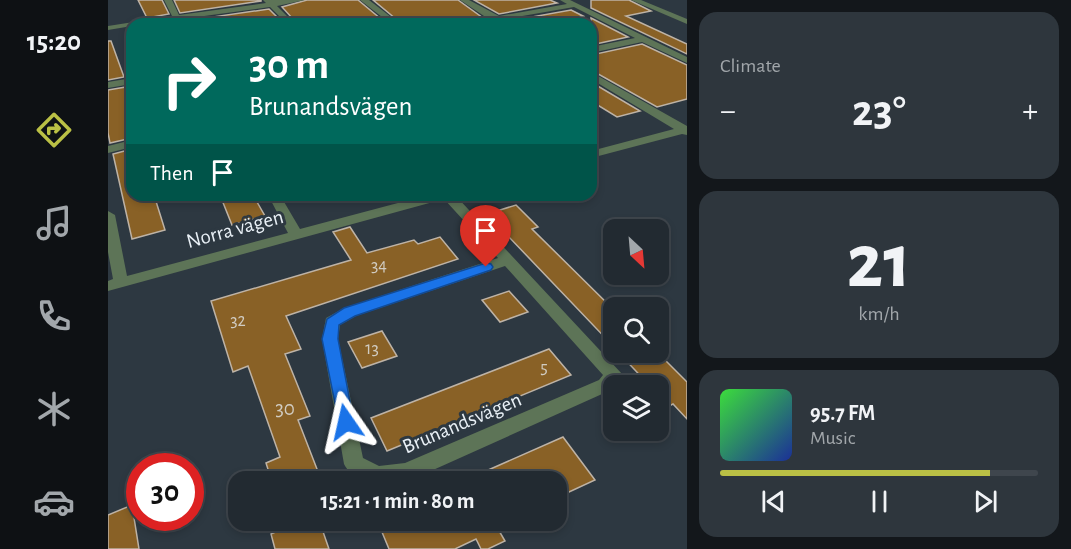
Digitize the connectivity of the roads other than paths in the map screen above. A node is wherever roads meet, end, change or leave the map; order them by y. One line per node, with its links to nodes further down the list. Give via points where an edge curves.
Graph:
1 (168, 0): 9 (street)
2 (301, 0): 7 (street)
3 (364, 0): 12 (street)
4 (464, 0): 8 (street, via 499,18)
5 (564, 0): 8 (street)
6 (635, 0): 13 (street)
7 (269, 2): 10 (street); 11 (street)
8 (575, 5): 16 (street)
9 (177, 18)
10 (193, 18)
11 (285, 18)
12 (388, 18)
13 (687, 22)
14 (126, 25): 15 (street)
15 (108, 28)
16 (643, 39): 17 (street); 18 (street)
17 (597, 49)
18 (687, 60)
19 (597, 78): 22 (street)
20 (126, 82): 21 (street)
21 (108, 85)
22 (686, 130): 25 (street)
23 (126, 145): 24 (street)
24 (108, 150)
25 (597, 153)
26 (277, 201): 30 (street)
27 (420, 201): 30 (street, Norra vägen)
28 (454, 201): 31 (street, Brunandsvägen)
29 (108, 215): 32 (street)
30 (296, 235): 32 (street, Norra vägen)
31 (509, 260): 31 (street, Brunandsvägen, via 614,375 605,385 406,472 378,476 354,464 330,339 332,322 350,312)
32 (115, 284)

